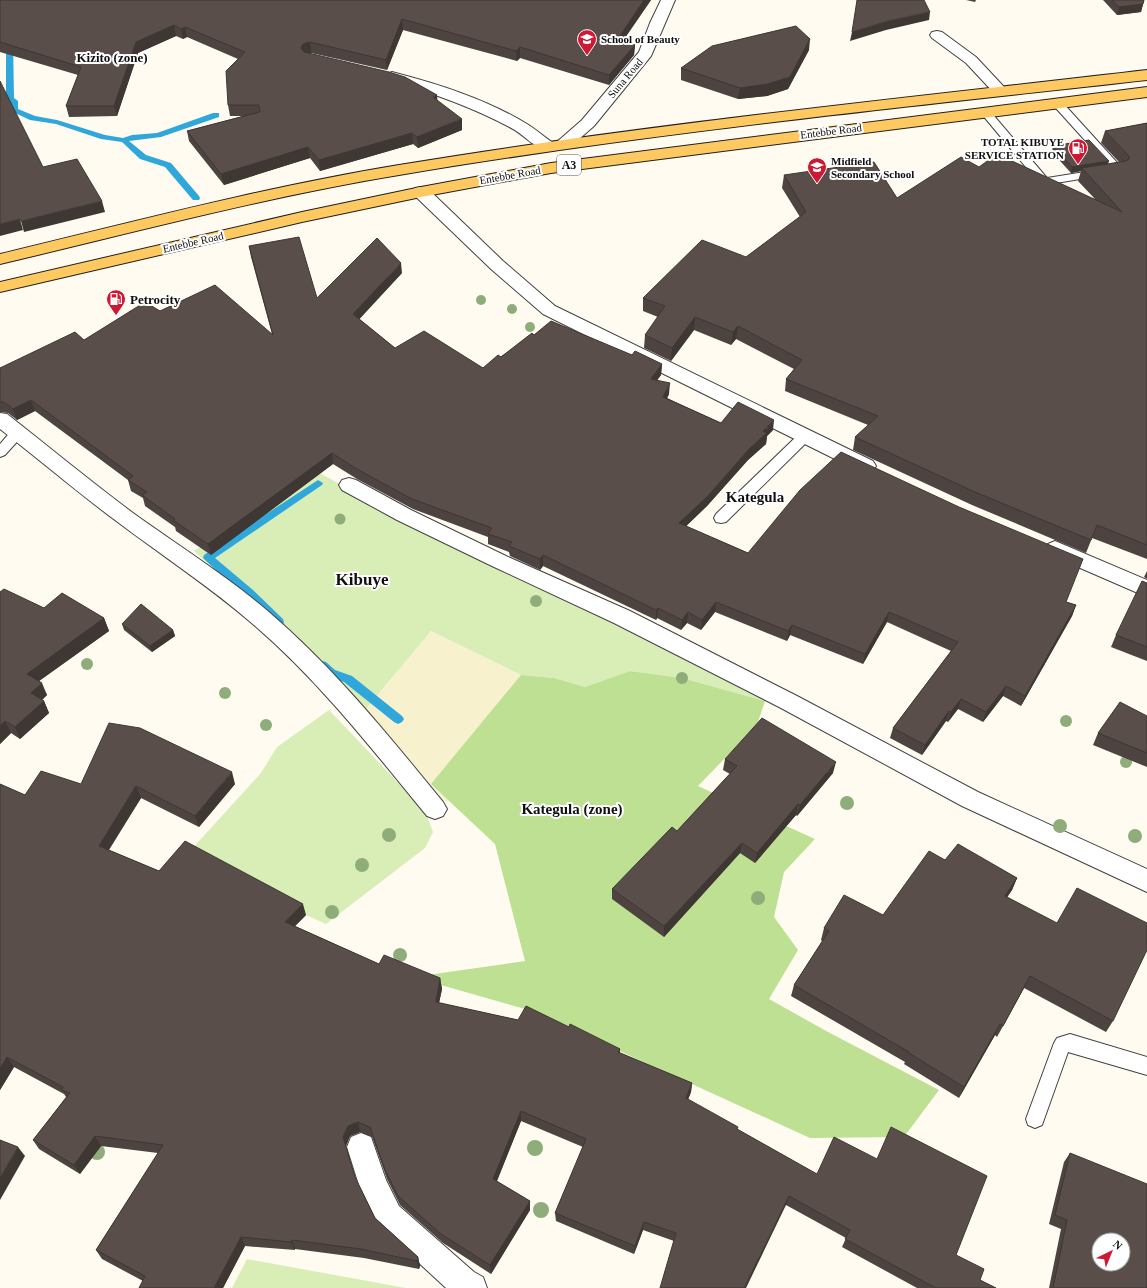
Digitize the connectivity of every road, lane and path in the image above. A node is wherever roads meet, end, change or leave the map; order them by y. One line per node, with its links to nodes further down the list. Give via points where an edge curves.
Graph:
1 (668, 0): 9 (street, Suna Road, via 646,53 588,123)
2 (937, 35): 5 (street, via 971,60)
3 (380, 74): 10 (street, via 495,113 523,128)
4 (1147, 75): 5 (main road, Entebbe Road / A3)
5 (1000, 91): 9 (main road, Entebbe Road / A3)
6 (1147, 92): 7 (main road, Entebbe Road / A3)
7 (1058, 104): 8 (main road, Entebbe Road / A3); 8 (lane, via 1118,170 1044,182)
8 (985, 112): 11 (main road, Entebbe Road / A3, via 566,166)
9 (564, 144): 10 (main road, Entebbe Road / A3)
10 (549, 147): 12 (main road, Entebbe Road / A3, via 397,170 281,192)
11 (421, 192): 13 (main road, Entebbe Road / A3); 16 (street, via 497,265 549,310)
12 (0, 259)
13 (0, 287)
14 (0, 419): 15 (street)
15 (18, 432): 17 (lane); 23 (street, via 125,517 220,585 262,619 315,668 353,709)
16 (805, 436): 18 (street); 20 (lane)
17 (0, 452)
18 (882, 473)
19 (349, 485): 24 (street, via 498,561 622,617 789,702 970,799)
20 (721, 518)
21 (1042, 544): 22 (street)
22 (1147, 589)
23 (435, 809)
24 (1147, 881)
25 (1147, 1066): 26 (lane, via 1070,1043 1064,1044)
26 (1035, 1119)
27 (361, 1147): 28 (street, via 373,1185 389,1216 463,1283)
28 (472, 1288)

